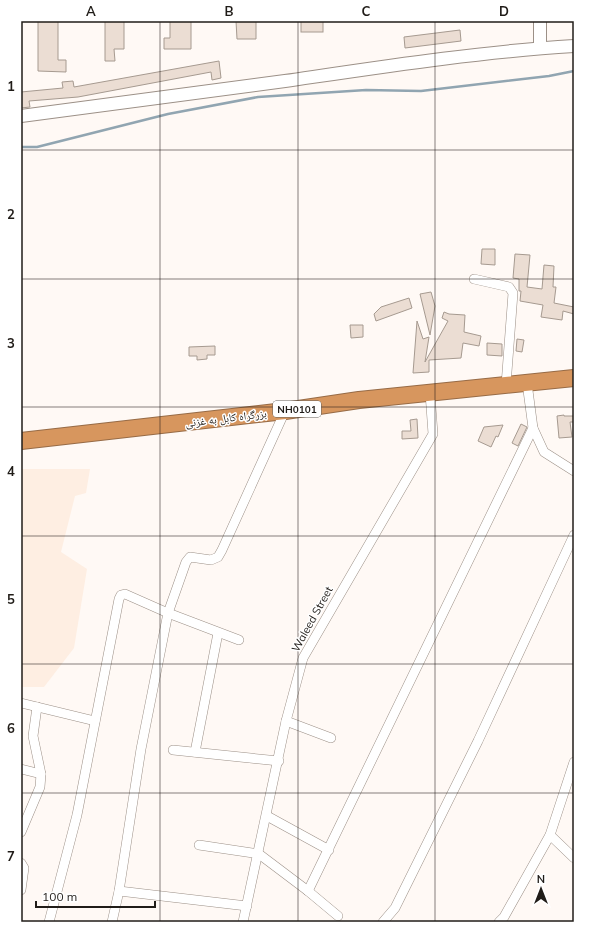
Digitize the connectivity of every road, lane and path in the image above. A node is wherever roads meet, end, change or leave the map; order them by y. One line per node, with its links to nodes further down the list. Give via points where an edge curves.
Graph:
1 (540, 21): 3 (street)
2 (574, 46): 3 (street)
3 (540, 48): 4 (street, via 424,61)
4 (21, 116)
5 (474, 279): 8 (street, via 509,287 512,292)
6 (574, 378): 7 (highway, بزرگراه کابل به غزنی / NH0101)
7 (527, 383): 8 (highway, بزرگراه کابل به غزنی / NH0101); 11 (street)
8 (506, 385): 9 (highway, بزرگراه کابل به غزنی / NH0101)
9 (430, 393): 10 (highway, بزرگراه کابل به غزنی / NH0101); 21 (street, Waleed Street, via 433,434 303,658)
10 (285, 411): 12 (highway, بزرگراه کابل به غزنی / NH0101); 15 (street, via 220,554 211,560 190,557)
11 (533, 428): 13 (street, via 544,452); 34 (street)
12 (21, 441)
13 (574, 470)
14 (574, 535): 46 (street, via 475,748 395,908)
15 (168, 613): 16 (street); 20 (street, via 125,594 121,595); 39 (street, via 141,749)
16 (218, 633): 17 (street); 24 (street)
17 (239, 640)
18 (21, 703): 19 (street)
19 (37, 707): 20 (street); 28 (street, via 33,736)
20 (95, 721): 43 (street, via 77,815)
21 (286, 721): 22 (street); 25 (street, Waleed Street)
22 (332, 738)
23 (173, 750): 24 (street)
24 (195, 752): 25 (street)
25 (279, 761): 29 (street, Waleed Street)
26 (574, 762): 32 (street)
27 (21, 769): 28 (street)
28 (41, 774): 30 (street, via 40,787)
29 (267, 816): 34 (street); 35 (street, Waleed Street)
30 (23, 819): 31 (street)
31 (21, 832)
32 (550, 835): 36 (street); 47 (street)
33 (199, 845): 35 (street)
34 (328, 850): 40 (street)
35 (259, 854): 40 (street); 41 (street, Waleed Street)
36 (574, 858)
37 (21, 863): 38 (street, via 24,868)
38 (21, 890)
39 (119, 891): 41 (street); 44 (street)
40 (308, 891): 42 (street)
41 (247, 906): 45 (street, Waleed Street)
42 (338, 916)
43 (49, 922)
44 (112, 922)
45 (243, 922)
46 (383, 922)
47 (499, 922)

